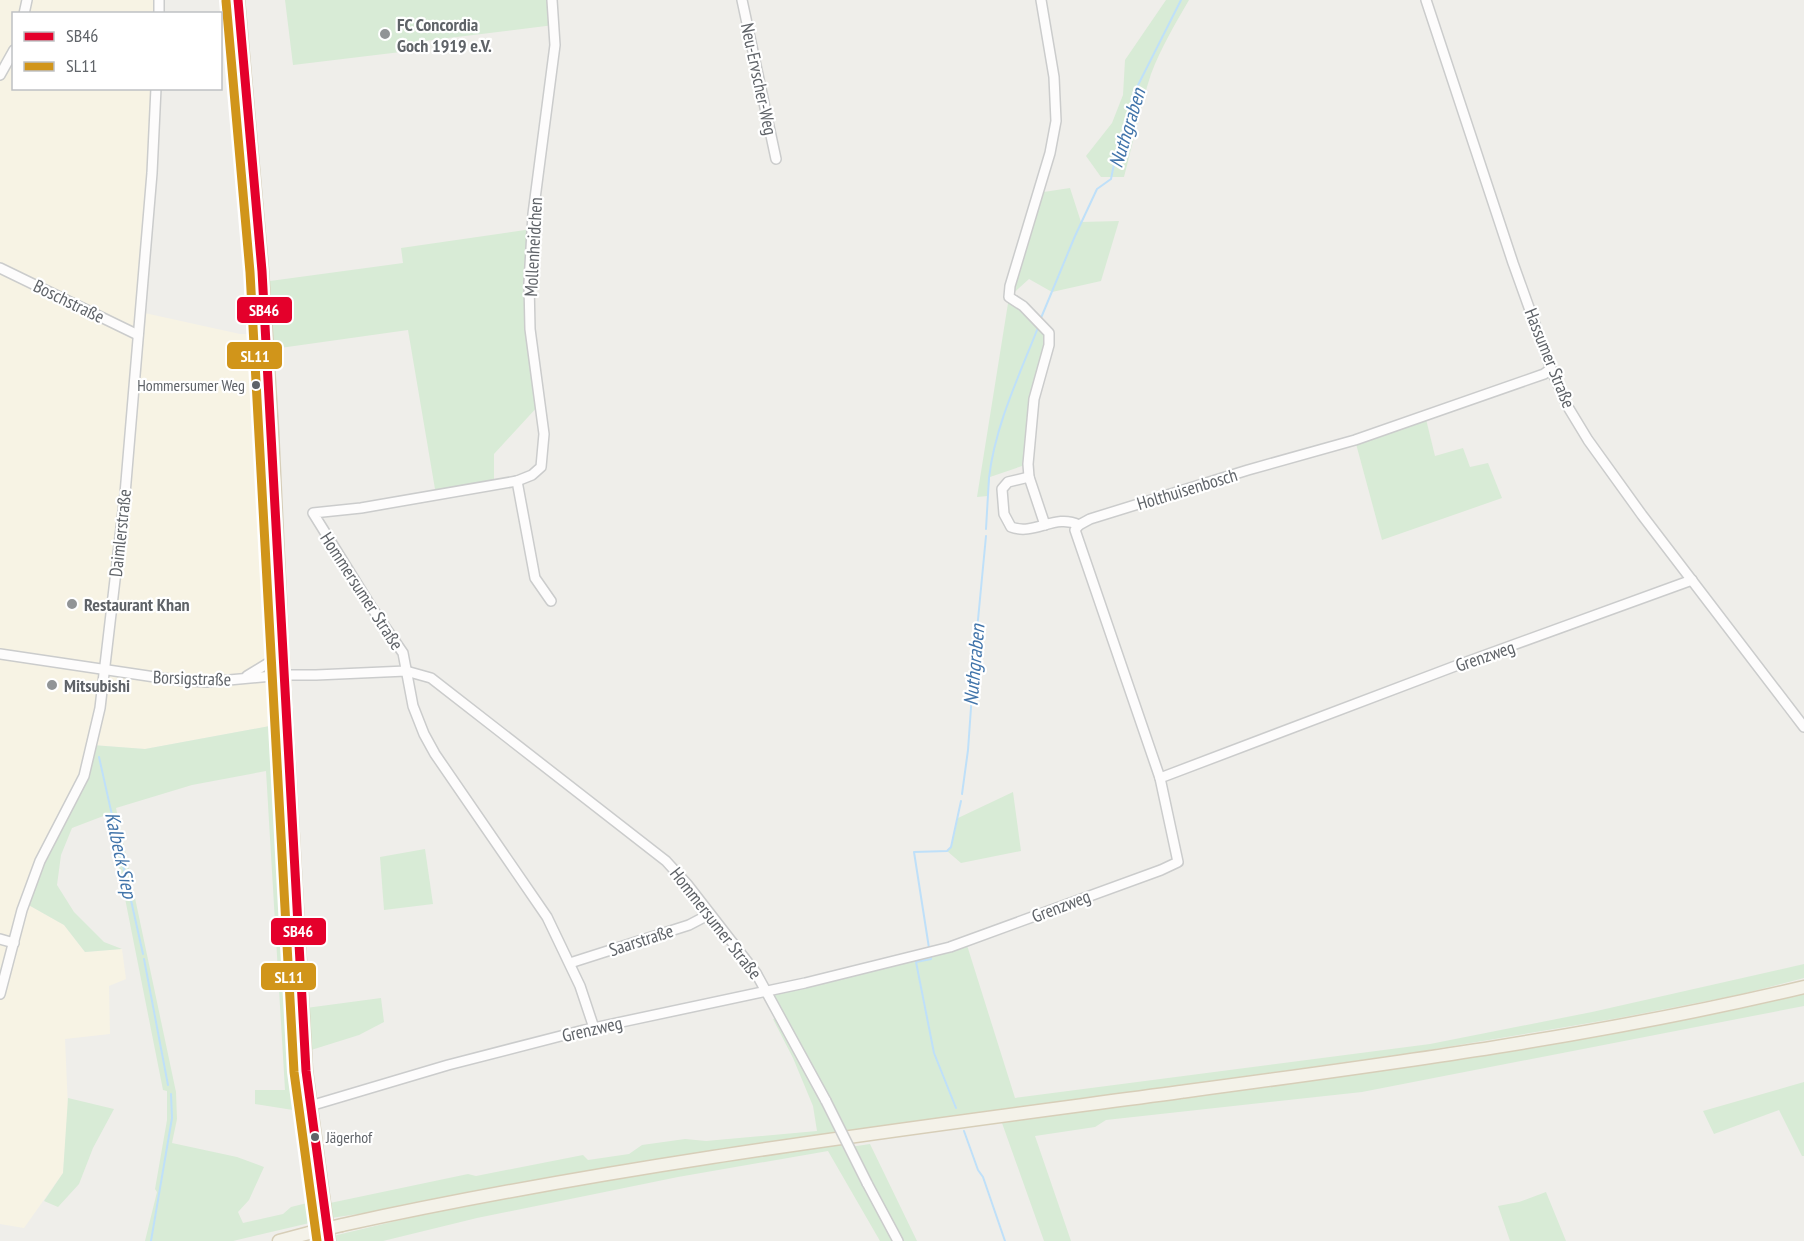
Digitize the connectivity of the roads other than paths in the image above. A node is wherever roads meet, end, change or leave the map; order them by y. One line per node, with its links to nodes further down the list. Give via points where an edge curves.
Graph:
1 (238, 0): 20 (main road, via 262,271)
2 (552, 0): 14 (street, Mollenheidchen, via 555,45 533,214 529,283 530,329 544,434 541,466 532,476)
3 (742, 0): 9 (street, Neu-Ervscher-Weg)
4 (1041, 0): 13 (street, via 1054,77 1056,121 1009,297 1049,333 1034,399)
5 (1426, 0): 12 (street, Hassumer Straße)
6 (12, 54): 7 (street)
7 (0, 75)
8 (156, 90): 11 (street, Daimlerstraße)
9 (776, 159)
10 (0, 268): 11 (street, Boschstraße)
11 (138, 335): 22 (street, Daimlerstraße)
12 (1551, 369): 17 (street, Holthuisenbosch, via 1355,440); 18 (street, Hassumer Straße, via 1588,441)
13 (1029, 477): 16 (street); 16 (street, via 1004,486 1001,495 1005,519 1016,528)
14 (517, 481): 15 (street, Mollenheidchen); 19 (street, via 535,578)
15 (313, 513): 23 (street, Hommersumer Straße, via 403,653)
16 (1045, 525): 17 (street, via 1068,519)
17 (1079, 525): 27 (street, via 1075,530)
18 (1692, 580): 26 (street, Hassumer Straße); 27 (street, Grenzweg)
19 (551, 601)
20 (282, 645): 24 (main road); 25 (street, Borsigstraße, via 270,662)
21 (0, 654): 22 (street, Borsigstraße)
22 (105, 670): 25 (street, Borsigstraße, via 175,680); 30 (street, Daimlerstraße, via 84,776 40,861)
23 (406, 671): 24 (street, Hommersumer Straße); 28 (street, Hommersumer Straße, via 431,678 666,861); 31 (street, Hommersumer Straße, via 413,706 435,754 527,885)
24 (283, 675): 25 (street, Borsigstraße); 36 (main road)
25 (242, 679)
26 (1804, 728)
27 (1160, 778): 33 (street, Grenzweg, via 1178,862 950,947)
28 (710, 914): 31 (street, Saarstraße, via 689,925); 33 (street, Hommersumer Straße)
29 (0, 939): 30 (street)
30 (14, 944): 34 (street, Daimlerstraße)
31 (570, 963): 35 (street, Hommersumer Straße)
32 (1804, 987): 37 (main road, bridge, via 1470,1052 669,1162 503,1191)
33 (767, 990): 35 (street, Grenzweg); 39 (street, Hommersumer Straße, bridge)
34 (0, 994)
35 (594, 1028): 36 (street, Grenzweg)
36 (310, 1106): 38 (main road)
37 (279, 1241)
38 (329, 1241)
39 (898, 1241)

